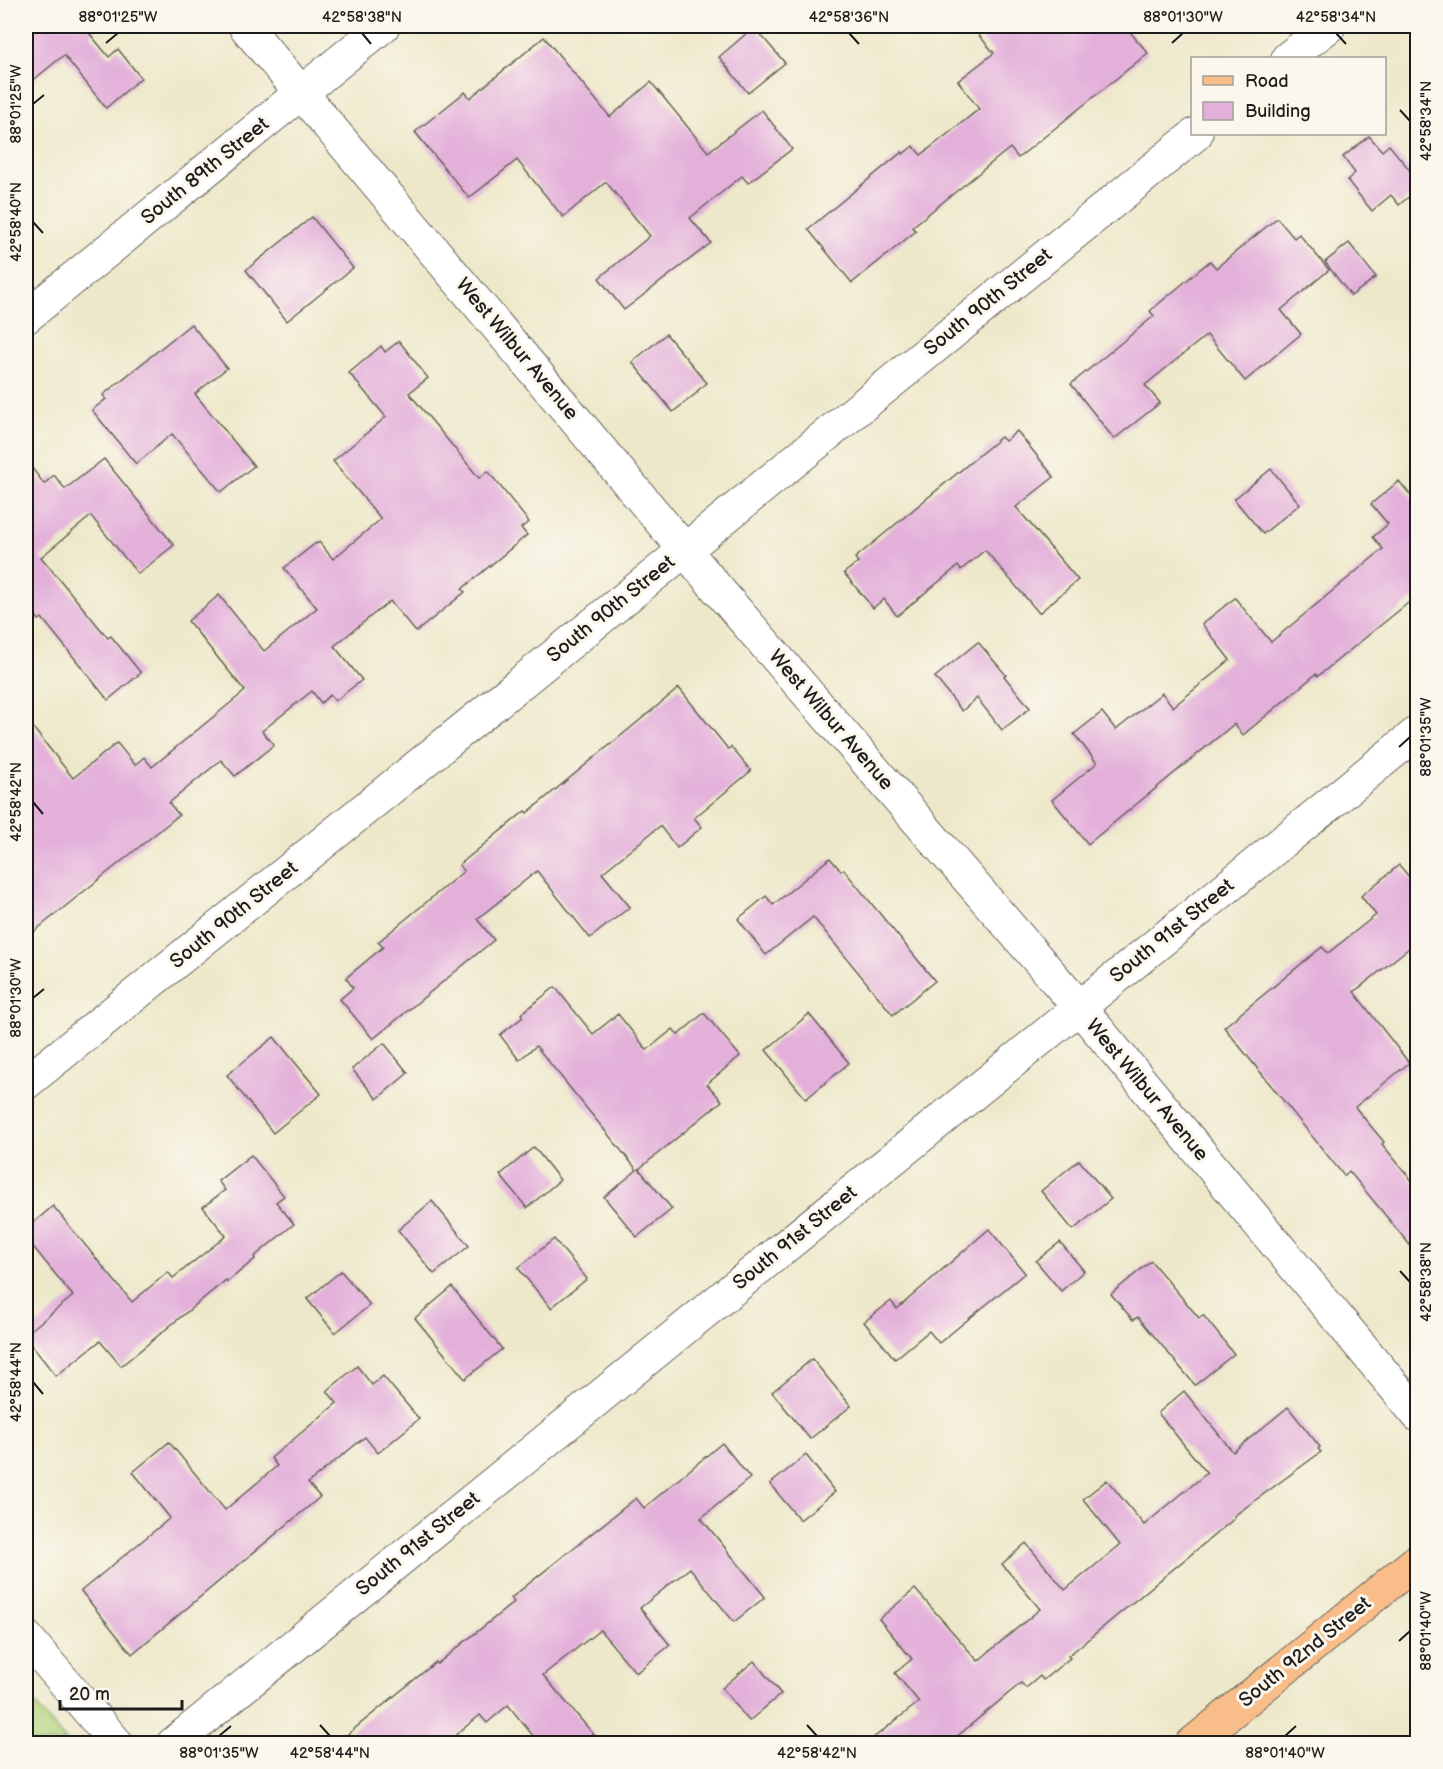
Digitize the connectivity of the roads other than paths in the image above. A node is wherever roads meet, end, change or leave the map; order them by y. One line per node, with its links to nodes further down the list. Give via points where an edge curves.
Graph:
1 (245, 26): 5 (street, West Wilbur Avenue)
2 (383, 26): 5 (street, South 89th Street)
3 (1329, 26): 4 (street)
4 (1289, 57)
5 (302, 92): 7 (street, South 89th Street); 8 (street, West Wilbur Avenue)
6 (1195, 135): 8 (street, South 90th Street)
7 (26, 317)
8 (685, 550): 10 (street, West Wilbur Avenue); 11 (street, South 90th Street)
9 (1418, 732): 10 (street, South 91st Street)
10 (1079, 1007): 12 (street, West Wilbur Avenue); 16 (street, South 91st Street)
11 (26, 1083)
12 (1418, 1415)
13 (1418, 1560): 17 (main road, South 92nd Street)
14 (26, 1636): 15 (street)
15 (117, 1743)
16 (173, 1743)
17 (1192, 1743)

